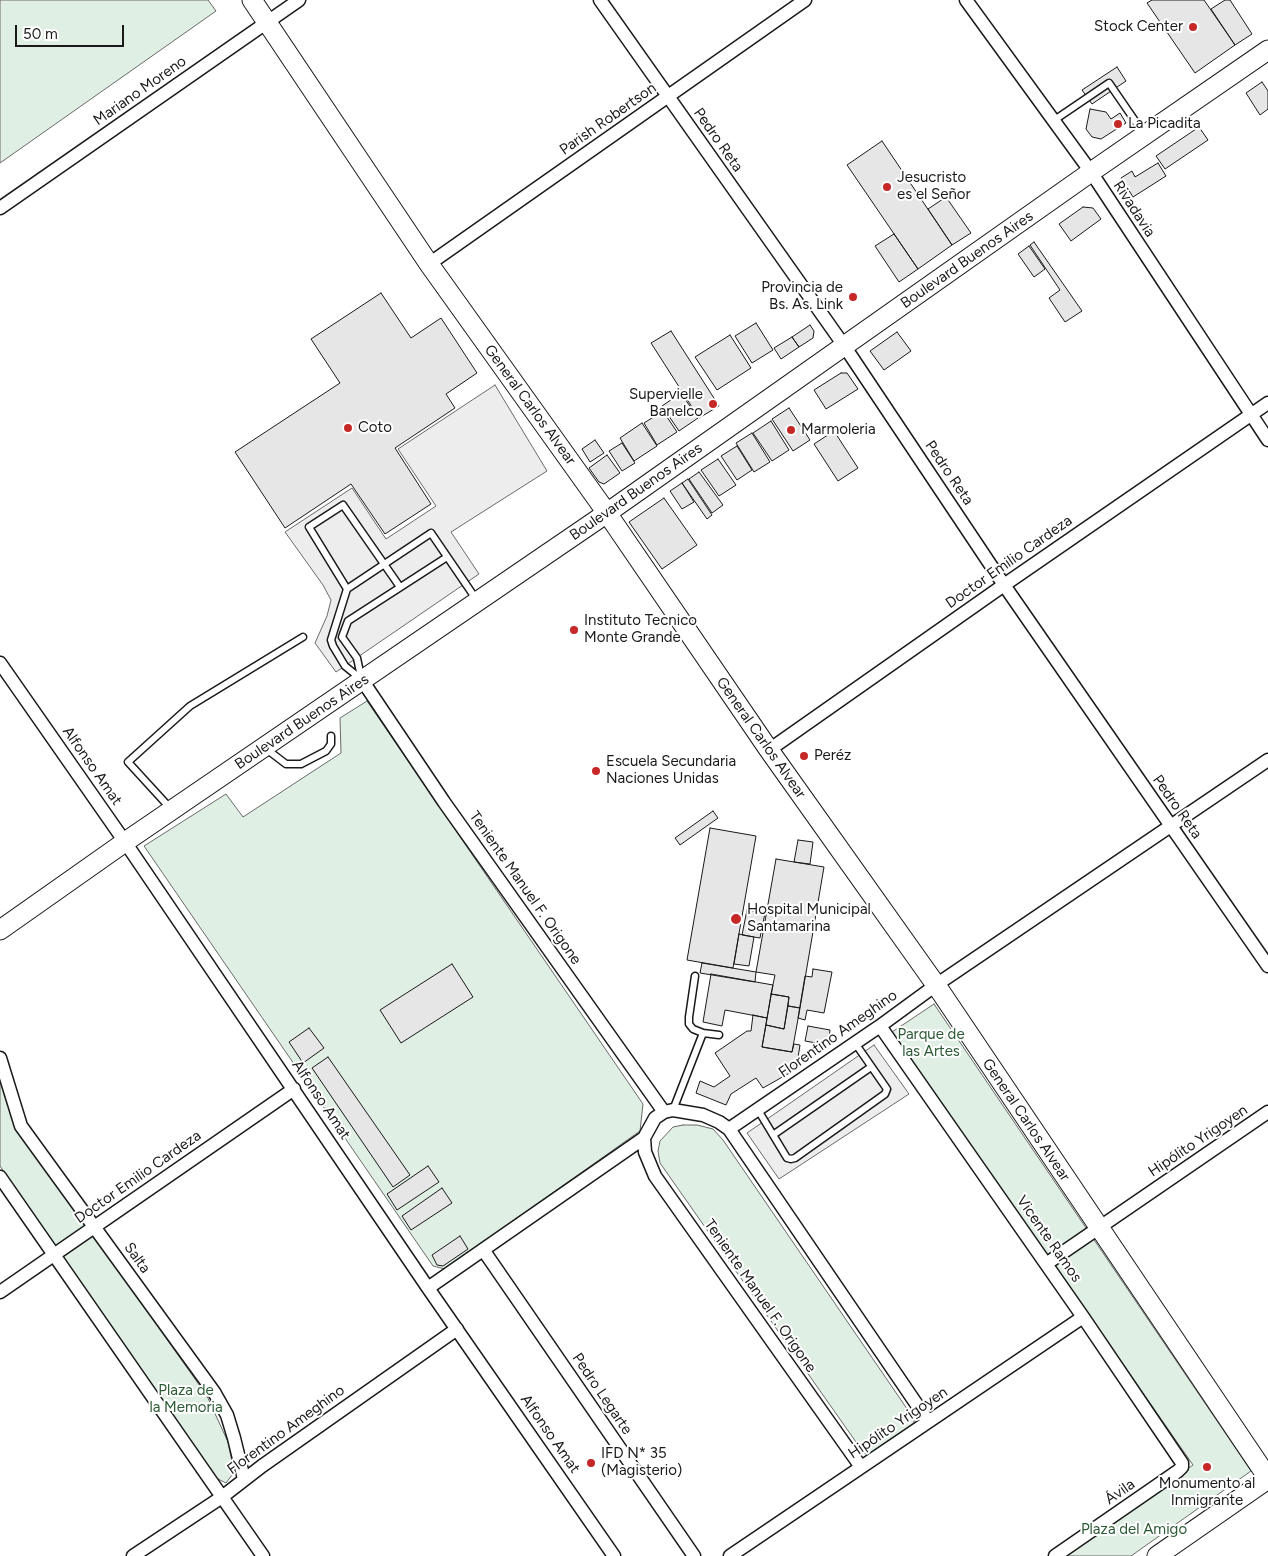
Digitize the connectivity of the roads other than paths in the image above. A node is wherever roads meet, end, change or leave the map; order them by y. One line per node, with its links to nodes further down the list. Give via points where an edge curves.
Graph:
1 (252, 0): 6 (street, General Carlos Alvear)
2 (299, 0): 6 (street, Mariano Moreno)
3 (600, 0): 8 (street, Pedro Reta)
4 (805, 0): 8 (street, Parish Robertson)
5 (966, 0): 9 (street, Rivadavia)
6 (267, 22): 12 (street, Mariano Moreno); 13 (street, General Carlos Alvear)
7 (1268, 50): 10 (street, Boulevard Buenos Aires)
8 (668, 97): 13 (street, Parish Robertson); 14 (street, Pedro Reta)
9 (1053, 120): 10 (lane, via 1109,83); 11 (street, Rivadavia)
10 (1145, 135): 11 (street, Boulevard Buenos Aires)
11 (1091, 172): 14 (street, Boulevard Buenos Aires); 16 (street, Rivadavia)
12 (0, 208)
13 (429, 264): 18 (street, General Carlos Alvear)
14 (845, 347): 18 (street, Boulevard Buenos Aires); 21 (street, Pedro Reta)
15 (1268, 403): 16 (street, Doctor Emilio Cardeza)
16 (1251, 415): 17 (street, Rivadavia); 21 (street, Doctor Emilio Cardeza)
17 (1268, 440)
18 (607, 513): 24 (street, Boulevard Buenos Aires); 30 (street, General Carlos Alvear)
19 (448, 557): 20 (lane, via 431,533); 22 (lane); 24 (lane)
20 (384, 564): 22 (lane); 23 (lane); 23 (lane, via 344,504 309,527)
21 (1004, 585): 30 (street, Doctor Emilio Cardeza); 33 (street, Pedro Reta)
22 (400, 587): 27 (lane, via 348,621 342,637 357,658)
23 (347, 589): 27 (lane, via 331,640 345,666)
24 (477, 600): 27 (street, Boulevard Buenos Aires)
25 (303, 637): 32 (lane, via 190,706 128,762)
26 (0, 663): 34 (street, Alfonso Amat)
27 (362, 680): 29 (street, Boulevard Buenos Aires); 47 (street, Teniente Manuel F. Origone, via 444,802)
28 (331, 736): 29 (lane, via 331,744 326,751 301,764 286,764)
29 (264, 748): 32 (street, Boulevard Buenos Aires)
30 (769, 750): 38 (street, General Carlos Alvear)
31 (1268, 760): 33 (street, Florentino Ameghino)
32 (172, 810): 34 (street, Boulevard Buenos Aires)
33 (1171, 826): 36 (street, Pedro Reta); 38 (street, Florentino Ameghino)
34 (125, 842): 35 (street, Boulevard Buenos Aires); 45 (street, Alfonso Amat)
35 (0, 930)
36 (1268, 966)
37 (695, 976): 40 (lane, via 688,1017 693,1029)
38 (936, 985): 39 (street, Florentino Ameghino); 54 (street, General Carlos Alvear)
39 (880, 1026): 42 (street, Florentino Ameghino); 57 (street, Vicente Ramos)
40 (703, 1033): 41 (lane); 47 (lane)
41 (719, 1035)
42 (855, 1043): 44 (lane); 46 (street, Florentino Ameghino)
43 (0, 1058): 53 (street, Salta, via 21,1126)
44 (872, 1067): 50 (lane); 50 (lane, via 886,1089 885,1094 818,1142 791,1159 787,1158)
45 (294, 1089): 53 (street, Doctor Emilio Cardeza); 58 (street, Alfonso Amat)
46 (758, 1110): 49 (street, Florentino Ameghino); 50 (lane)
47 (669, 1111): 49 (street, via 703,1115); 51 (street, via 655,1118)
48 (1268, 1112): 54 (street, Hipólito Yrigoyen)
49 (730, 1129): 62 (street)
50 (773, 1136)
51 (644, 1138): 55 (street); 63 (street, Teniente Manuel F. Origone, via 645,1152 655,1176)
52 (0, 1177): 56 (street)
53 (94, 1227): 56 (street, Doctor Emilio Cardeza); 66 (street, Salta, via 214,1392 227,1415)
54 (1098, 1228): 57 (street, Hipólito Yrigoyen); 65 (street, General Carlos Alvear)
55 (484, 1250): 58 (street); 71 (street, Pedro Legarte)
56 (54, 1254): 59 (street, Doctor Emilio Cardeza); 67 (street)
57 (1046, 1264): 60 (street, Vicente Ramos)
58 (428, 1288): 61 (street, Alfonso Amat)
59 (0, 1292)
60 (1083, 1317): 62 (street, Hipólito Yrigoyen); 64 (street, Vicente Ramos, via 1182,1463)
61 (457, 1329): 66 (street, Florentino Ameghino); 70 (street, Alfonso Amat)
62 (928, 1421): 63 (street, Hipólito Yrigoyen)
63 (861, 1467): 72 (street, Hipólito Yrigoyen)
64 (1178, 1472): 73 (street, Ávila)
65 (1268, 1478): 74 (street)
66 (244, 1479): 67 (street, Florentino Ameghino)
67 (222, 1497): 68 (street, Florentino Ameghino); 69 (street)
68 (133, 1556)
69 (263, 1556)
70 (614, 1556)
71 (694, 1556)
72 (730, 1556)
73 (1055, 1556)
74 (1157, 1556)

